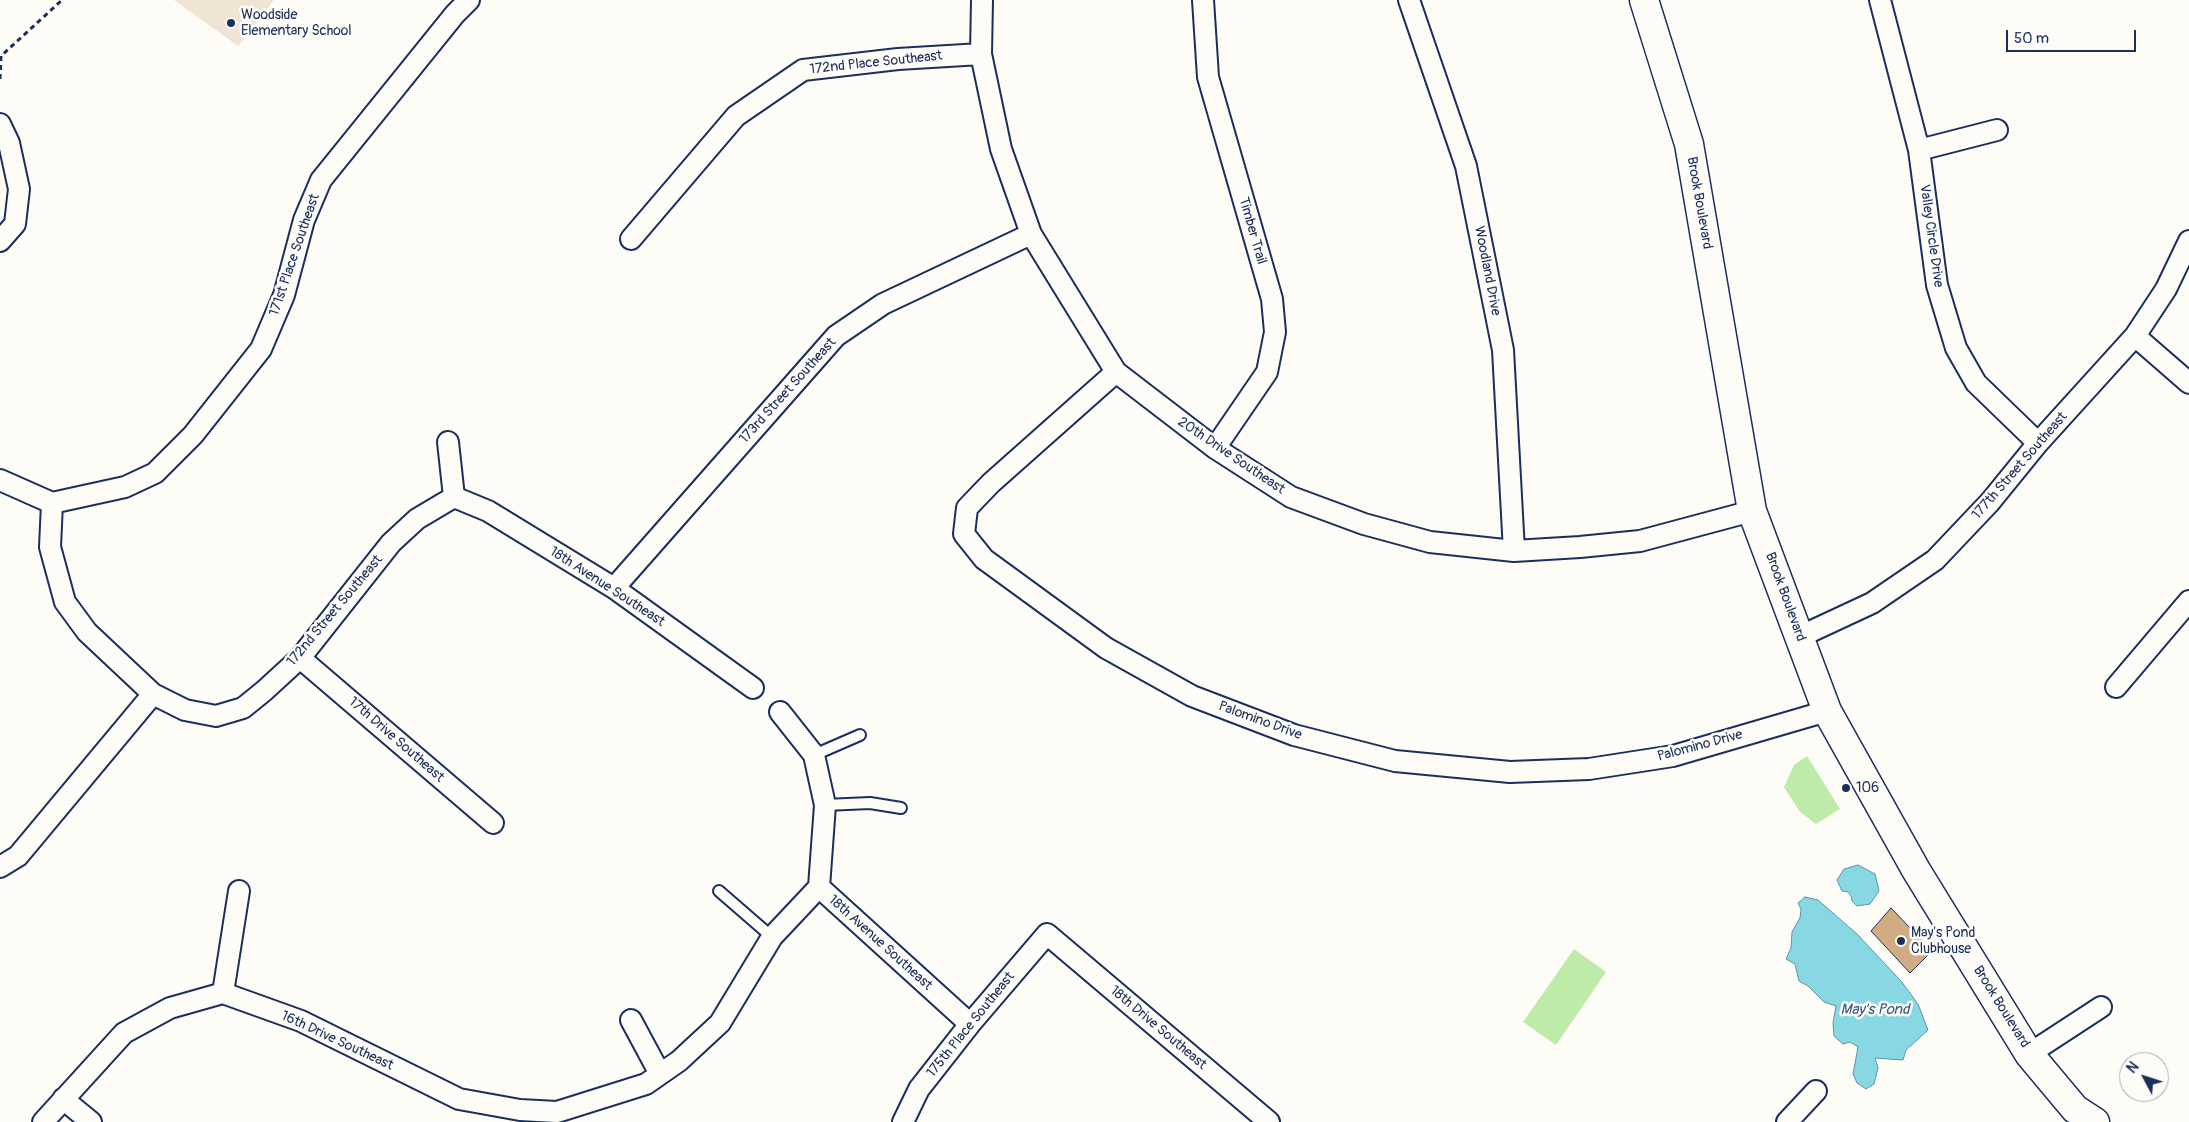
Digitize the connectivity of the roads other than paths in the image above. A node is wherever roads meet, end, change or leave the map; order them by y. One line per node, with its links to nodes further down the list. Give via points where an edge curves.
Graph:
1 (469, 0): 23 (street, 171st Place Southeast, via 321,180 304,220 284,295 260,349 192,434 155,473 125,487)
2 (982, 0): 7 (street, 20th Drive Southeast)
3 (1203, 0): 20 (street, Timber Trail, via 1208,77 1272,299 1275,332 1267,372)
4 (1409, 0): 25 (street, Woodland Drive, via 1466,166 1503,350)
5 (1644, 0): 24 (street, Brook Boulevard, via 1689,144)
6 (1880, 0): 10 (street, Valley Circle Drive)
7 (981, 54): 11 (street, 20th Drive Southeast, via 1001,149); 12 (street, 172nd Place Southeast, via 803,70 736,116)
8 (0, 124): 13 (street, via 9,143 19,189 15,224)
9 (1997, 130): 10 (street)
10 (1919, 150): 19 (street, Valley Circle Drive, via 1937,285 1956,348 1976,383)
11 (1031, 234): 16 (street, 20th Drive Southeast); 26 (street, 173rd Street Southeast, via 882,304 836,336)
12 (631, 239)
13 (0, 241)
14 (2189, 241): 15 (street, 177th Street Southeast, via 2166,289)
15 (2135, 336): 17 (street); 19 (street, 177th Street Southeast)
16 (1116, 372): 20 (street, 20th Drive Southeast); 33 (street, Palomino Drive, via 966,508 964,534 984,559 1106,648 1192,696 1294,735 1395,761 1510,772 1589,769 1673,756)
17 (2189, 383)
18 (448, 442): 22 (street)
19 (2038, 443): 28 (street, 177th Street Southeast, via 1990,502 1935,560 1872,603)
20 (1215, 448): 25 (street, 20th Drive Southeast, via 1291,497 1364,524 1430,542)
21 (2, 484): 23 (street)
22 (454, 498): 26 (street, 18th Avenue Southeast, via 488,511); 29 (street, 172nd Street Southeast, via 417,519 391,543)
23 (52, 503): 32 (street, 172nd Street Southeast, via 50,547 65,602 87,632)
24 (1752, 510): 25 (street, 20th Drive Southeast, via 1640,540); 28 (street, Brook Boulevard)
25 (1514, 551)
26 (614, 588): 31 (street, 18th Avenue Southeast)
27 (2189, 601): 30 (street)
28 (1799, 638): 33 (street, Brook Boulevard)
29 (300, 658): 32 (street, 172nd Street Southeast, via 243,708 216,716 185,710); 39 (street, 17th Drive Southeast)
30 (2116, 687)
31 (753, 688)
32 (153, 694): 40 (street, via 18,856)
33 (1827, 711): 50 (street, Brook Boulevard, via 1916,870)
34 (780, 712): 36 (street, 18th Avenue Southeast)
35 (860, 735): 36 (lane)
36 (814, 755): 37 (street, 18th Avenue Southeast)
37 (825, 805): 38 (lane, via 870,803); 41 (street, 18th Avenue Southeast)
38 (901, 808)
39 (492, 823)
40 (0, 867)
41 (819, 887): 45 (street); 49 (street, 18th Avenue Southeast)
42 (239, 891): 46 (street)
43 (719, 891): 45 (lane)
44 (1047, 934): 49 (street, 175th Place Southeast); 58 (street, 18th Drive Southeast)
45 (772, 937): 51 (street, via 720,1023 680,1061)
46 (223, 994): 53 (street, via 170,1008 124,1033); 54 (street, 16th Drive Southeast, via 301,1021 459,1099)
47 (2102, 1008): 50 (street)
48 (631, 1020): 51 (street)
49 (970, 1024): 57 (street, 175th Place Southeast, via 919,1089)
50 (2029, 1054): 60 (street, Brook Boulevard, via 2076,1109)
51 (660, 1074): 54 (street, via 646,1084)
52 (1816, 1090): 59 (street)
53 (63, 1099): 55 (street); 56 (street)
54 (559, 1117)
55 (43, 1122)
56 (91, 1122)
57 (903, 1122)
58 (1269, 1122)
59 (1788, 1122)
60 (2096, 1122)

